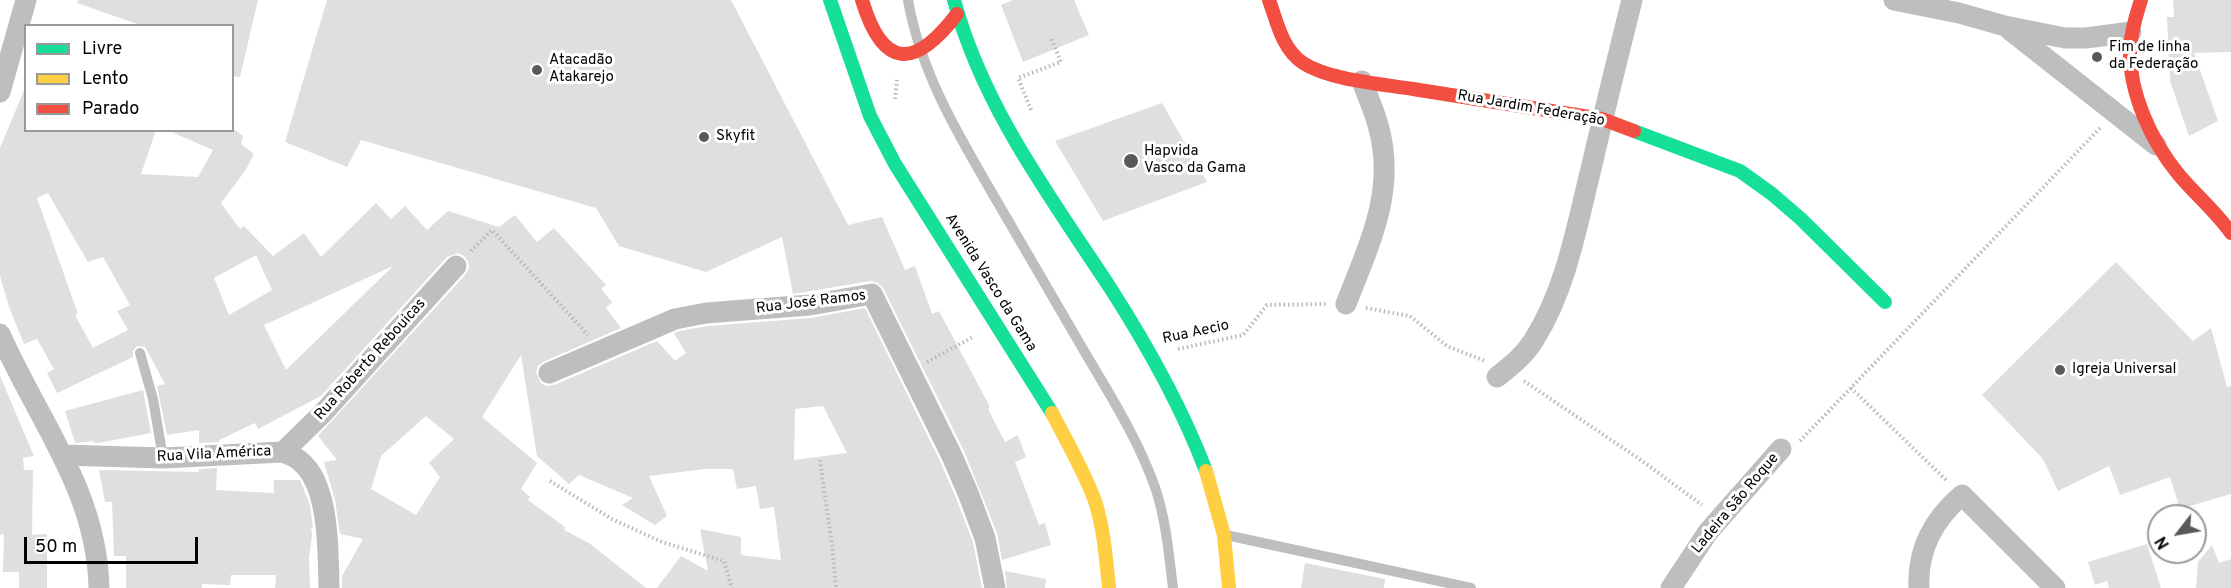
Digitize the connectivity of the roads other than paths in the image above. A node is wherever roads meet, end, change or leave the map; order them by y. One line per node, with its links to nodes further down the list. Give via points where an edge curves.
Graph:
1 (26, 0): 15 (street)
2 (830, 0): 34 (main road, Avenida Vasco da Gama, via 870,116 895,165 1047,404 1074,454 1095,502)
3 (862, 0): 13 (main road, via 883,47 906,55)
4 (908, 0): 13 (lane)
5 (954, 0): 10 (main road)
6 (1269, 0): 14 (main road, Rua Jardim Federação, via 1283,39 1301,62 1317,71)
7 (1632, 0): 16 (street)
8 (1894, 0): 11 (street)
9 (2141, 0): 12 (main road)
10 (957, 14): 13 (main road, via 945,32); 30 (main road, via 968,49 998,112 1151,354 1180,407 1200,452)
11 (2005, 26): 12 (street, via 2065,38); 17 (street)
12 (2132, 32): 17 (main road, via 2132,72 2137,95)
13 (921, 51): 35 (lane, via 958,134 1135,443 1155,489 1167,538)
14 (1362, 81): 16 (main road, Rua Jardim Federação); 21 (street, via 1379,126 1384,186 1381,211)
15 (0, 92)
16 (1602, 119): 20 (main road, Rua Jardim Federação, via 1740,171 1801,219); 25 (street, via 1581,209 1551,307 1535,339)
17 (2160, 148): 18 (main road)
18 (2231, 233)
19 (456, 266): 27 (street, Rua Roberto Rebouicas)
20 (1885, 302)
21 (1346, 304)
22 (0, 334): 28 (street)
23 (140, 353): 29 (lane)
24 (549, 373): 33 (street, Rua José Ramos, via 691,315 787,308 872,294 968,493 985,538)
25 (1497, 377)
26 (1780, 450): 38 (street, Ladeira São Roque, via 1708,532)
27 (283, 452): 29 (street, Rua Vila América); 32 (street, Rua Vila América, via 300,460 313,478 321,500)
28 (63, 455): 29 (street, Rua Vila América); 31 (street, via 88,520)
29 (163, 458)
30 (1223, 534): 36 (main road); 37 (lane)
31 (99, 588)
32 (329, 588)
33 (995, 588)
34 (1109, 588)
35 (1173, 588)
36 (1228, 588)
37 (1471, 588)
38 (1671, 588)
39 (1919, 588): 40 (street, via 1923,552 1932,529 1945,509 1962,495)
40 (2055, 588)

